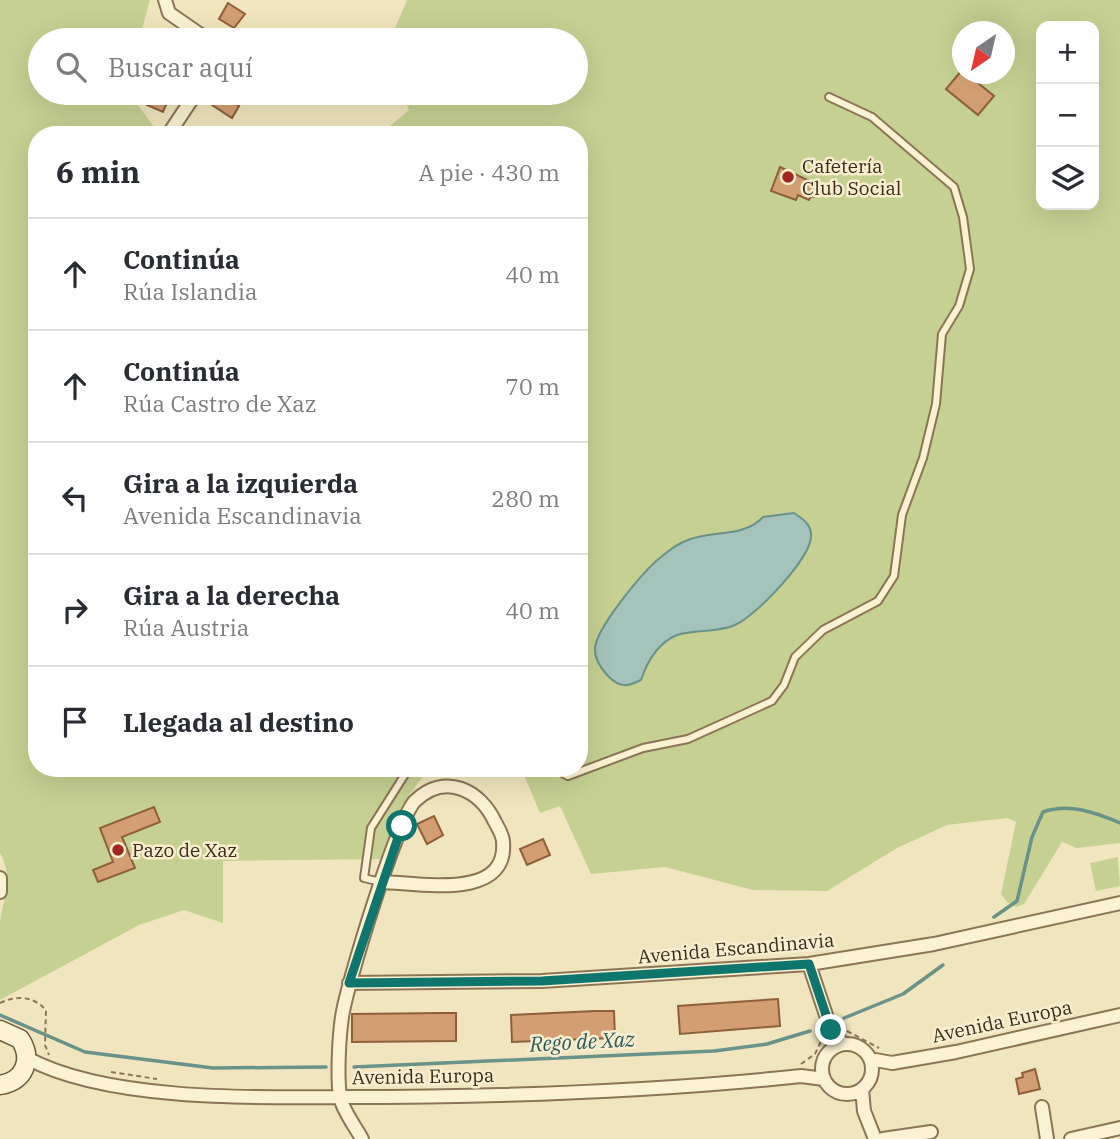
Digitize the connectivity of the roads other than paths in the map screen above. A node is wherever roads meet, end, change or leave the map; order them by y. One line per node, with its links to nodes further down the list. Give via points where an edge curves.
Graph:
1 (166, 0): 2 (street, via 169,13)
2 (191, 28)
3 (829, 97): 6 (lane, via 872,117 954,187 963,217 970,269 959,306 942,334 936,404 902,515 894,576 878,601 823,630 795,657 772,701 688,739 643,748)
4 (188, 105): 5 (street)
5 (174, 126)
6 (588, 770)
7 (403, 777): 9 (lane, via 371,828 365,878)
8 (0, 878): 10 (street)
9 (382, 882): 9 (street, via 414,802 450,786 475,793 489,808 503,840 502,862 491,875 474,885); 13 (street)
10 (0, 892)
11 (1120, 903): 12 (street, Avenida Escandinavia, via 934,944)
12 (809, 964): 13 (street, Avenida Escandinavia, via 542,981); 16 (street)
13 (349, 983): 24 (street, via 341,1018)
14 (1120, 1015): 18 (street, Avenida Europa)
15 (0, 1030): 19 (street, via 20,1039)
16 (838, 1047): 17 (street, via 859,1047); 20 (street, via 824,1058)
17 (870, 1059): 18 (street, Avenida Europa); 21 (street)
18 (892, 1063): 21 (street, Avenida Europa)
19 (25, 1065): 22 (street, via 10,1083); 24 (street, Avenida Europa, via 51,1065 110,1084 197,1095)
20 (823, 1073): 23 (street, via 832,1089); 24 (street, Avenida Europa, via 800,1071 605,1090)
21 (872, 1073): 23 (street)
22 (0, 1085)
23 (856, 1091): 29 (street)
24 (340, 1097): 28 (street)
25 (1042, 1107): 31 (street)
26 (1120, 1128): 32 (street)
27 (931, 1132): 30 (street)
28 (362, 1139)
29 (875, 1139)
30 (883, 1139)
31 (1047, 1139)
32 (1071, 1139)

